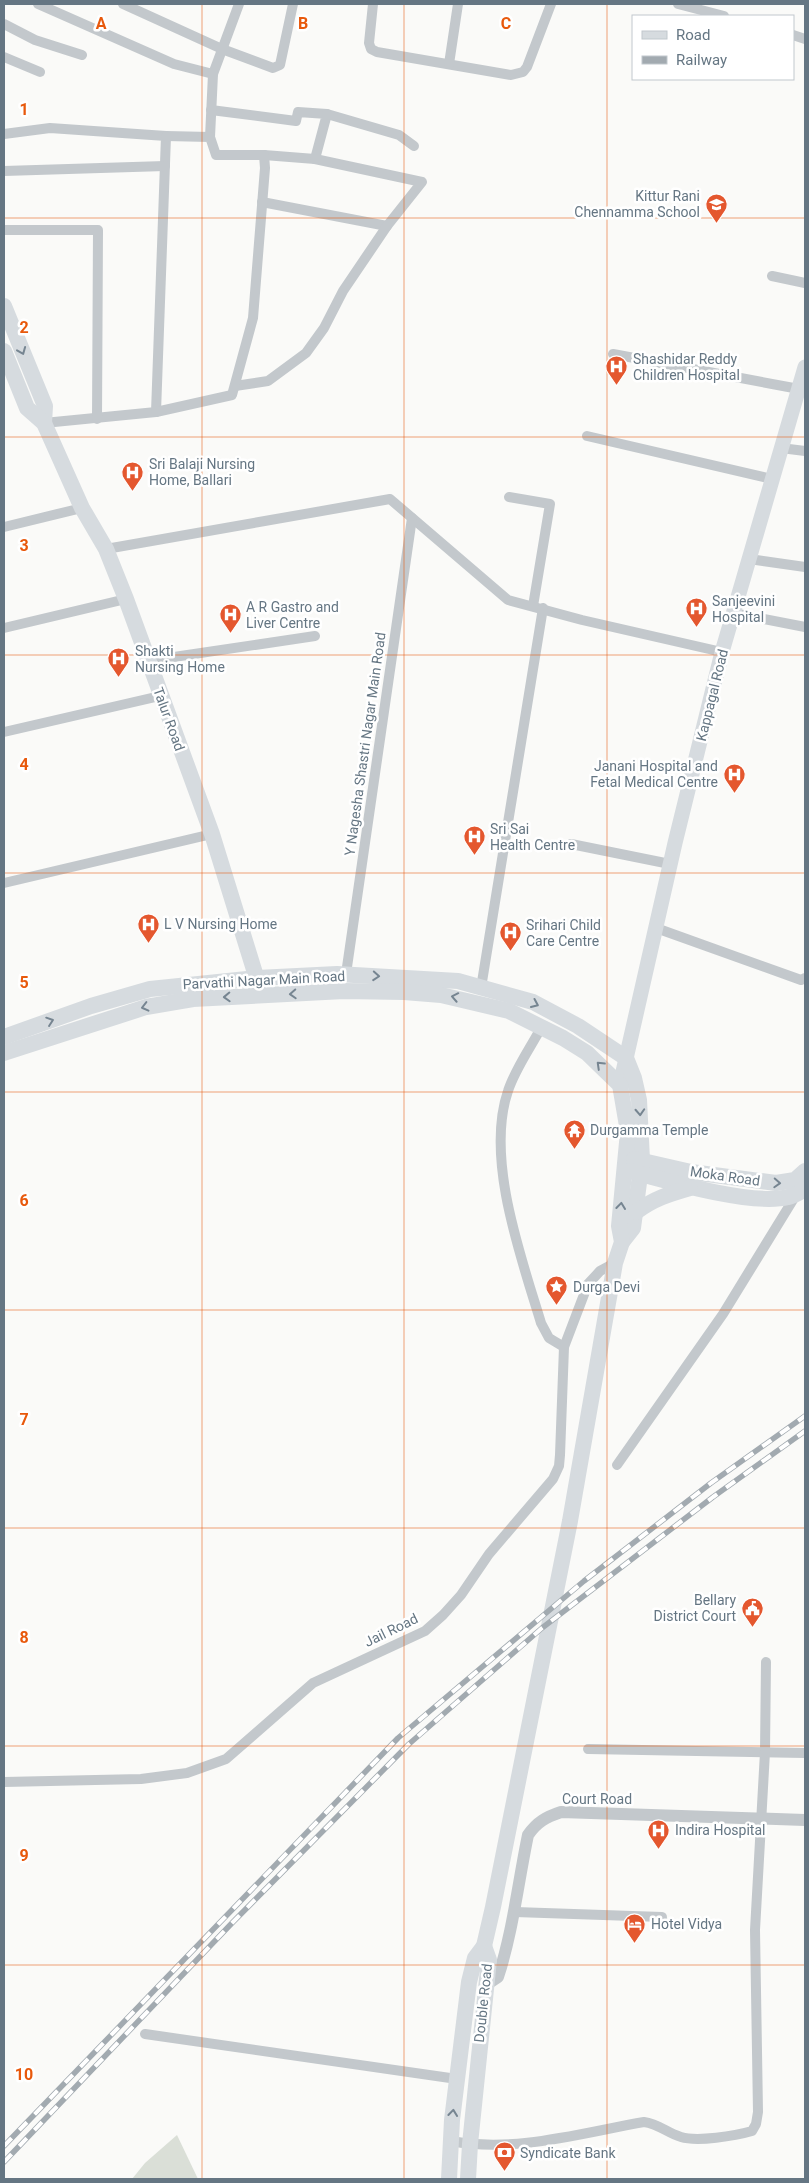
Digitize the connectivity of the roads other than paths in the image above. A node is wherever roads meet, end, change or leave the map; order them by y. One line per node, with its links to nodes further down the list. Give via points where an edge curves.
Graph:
1 (38, 4): 16 (street, via 174,64)
2 (122, 4): 11 (street)
3 (239, 4): 11 (street)
4 (293, 4): 11 (street, via 278,67)
5 (373, 4): 14 (street, via 371,48 377,52)
6 (458, 4): 14 (street)
7 (551, 4): 14 (street, via 523,72 512,74)
8 (678, 4): 9 (street)
9 (720, 15)
10 (4, 24): 12 (street, via 35,40)
11 (222, 49): 16 (street)
12 (82, 55)
13 (4, 57): 15 (street)
14 (449, 64)
15 (40, 72)
16 (213, 74): 17 (street)
17 (211, 110): 18 (street, via 296,121 298,112); 21 (street)
18 (327, 114): 22 (street, via 399,135); 24 (street)
19 (4, 134): 20 (street, via 50,128)
20 (166, 136): 21 (street); 25 (street)
21 (210, 138): 23 (street, via 216,155)
22 (414, 146)
23 (264, 155): 24 (street); 27 (street)
24 (315, 158): 28 (street, via 422,182)
25 (165, 166): 26 (street); 38 (street)
26 (4, 171)
27 (262, 202): 28 (street); 36 (street, via 253,318)
28 (387, 226): 36 (street, via 306,353 268,381)
29 (4, 230): 39 (street, via 98,230)
30 (772, 276): 31 (street)
31 (805, 282)
32 (4, 306): 40 (main road, Talur Road, one-way to 40, via 45,406)
33 (4, 351): 40 (main road, Talur Road, via 27,408)
34 (614, 354): 37 (street)
35 (805, 367): 37 (main road, Kappagal Road)
36 (235, 386): 38 (street, via 232,395)
37 (799, 389): 42 (main road, Kappagal Road)
38 (156, 412): 39 (street)
39 (98, 419): 40 (street)
40 (44, 423): 46 (main road, Talur Road)
41 (587, 436): 44 (street)
42 (781, 448): 43 (street); 44 (main road, Kappagal Road)
43 (805, 451)
44 (772, 479): 50 (main road, Kappagal Road)
45 (509, 497): 53 (street, via 550,504)
46 (82, 508): 48 (street); 49 (main road, Talur Road)
47 (412, 518): 49 (street, via 390,499); 53 (street, via 508,600); 67 (street, Y Nagesha Shastri Nagar Main Road)
48 (4, 527)
49 (106, 549): 52 (main road, Talur Road)
50 (748, 559): 51 (street); 54 (main road, Kappagal Road)
51 (805, 567)
52 (126, 599): 56 (street); 59 (main road, Talur Road)
53 (538, 607): 58 (street); 70 (street)
54 (733, 613): 55 (street); 58 (main road, Kappagal Road)
55 (805, 627)
56 (4, 628)
57 (315, 636): 59 (street)
58 (722, 652): 64 (main road, Kappagal Road)
59 (147, 661): 60 (main road, Talur Road)
60 (160, 696): 61 (street); 62 (main road, Talur Road)
61 (4, 732)
62 (212, 834): 65 (street); 68 (main road, Talur Road)
63 (571, 844): 64 (street)
64 (670, 864): 66 (main road, Kappagal Road)
65 (4, 883)
66 (656, 928): 69 (street, via 801,980); 75 (main road, Kappagal Road)
67 (346, 974): 68 (main road, Parvathi Nagar Main Road); 70 (main road, Parvathi Nagar Main Road, one-way to 70, via 458,981)
68 (257, 978): 71 (main road, Talur Road); 73 (main road, Parvathi Nagar Main Road, one-way to 68, via 150,989)
69 (805, 978)
70 (482, 988): 75 (main road, Parvathi Nagar Main Road, one-way to 75, via 533,1002 578,1026)
71 (261, 996): 72 (main road, Parvathi Nagar Main Road, one-way to 71, via 509,1011 441,994 344,991); 74 (main road, Parvathi Nagar Main Road, one-way to 74, via 193,999 146,1007)
72 (542, 1026): 76 (main road, Parvathi Nagar Main Road, one-way to 72, via 587,1053); 84 (street, via 508,1090 501,1136 502,1170 509,1212 541,1323 549,1338)
73 (4, 1037)
74 (4, 1053)
75 (626, 1058): 76 (main road, Kappagal Road); 77 (main road, one-way to 77, via 639,1100)
76 (620, 1084): 77 (main road)
77 (634, 1166): 78 (main road, Moka Road, one-way to 78, via 776,1183 795,1180); 79 (main road, Moka Road); 81 (main road); 82 (main road, one-way to 77, via 619,1226)
78 (805, 1171)
79 (692, 1188): 80 (main road, Moka Road, via 771,1199 787,1198); 81 (main road, via 650,1201)
80 (801, 1192): 85 (street, via 723,1314)
81 (636, 1212): 82 (main road, via 633,1228)
82 (622, 1242): 83 (main road)
83 (615, 1263): 84 (street, Jail Road, via 600,1271 588,1284); 95 (main road, via 570,1521)
84 (564, 1347): 90 (street, Jail Road, via 560,1454 553,1479 489,1554 461,1596 425,1631 313,1683 226,1759 187,1773 141,1779)
85 (618, 1465)
86 (766, 1662): 88 (street)
87 (588, 1749): 88 (street)
88 (765, 1752): 89 (street); 91 (street)
89 (805, 1753)
90 (4, 1782)
91 (760, 1819): 92 (street, Court Road); 93 (street, Court Road, via 561,1812 545,1817 528,1835); 100 (street, via 755,1930 758,2112 752,2131 691,2138 680,2137 656,2124 644,2122 529,2142 494,2146)
92 (805, 1820)
93 (515, 1912): 94 (street); 96 (street, Court Road, via 498,1977)
94 (662, 1917)
95 (484, 1946): 96 (main road, Double Road, via 489,1960); 98 (main road, Double Road, via 474,1958 469,1982)
96 (486, 1985): 100 (main road, Double Road)
97 (145, 2034): 98 (street)
98 (457, 2079): 99 (main road, Double Road, one-way to 98)
99 (451, 2141): 100 (street); 101 (main road, Double Road)
100 (470, 2144): 102 (main road, Double Road)
101 (449, 2179)
102 (468, 2179)

